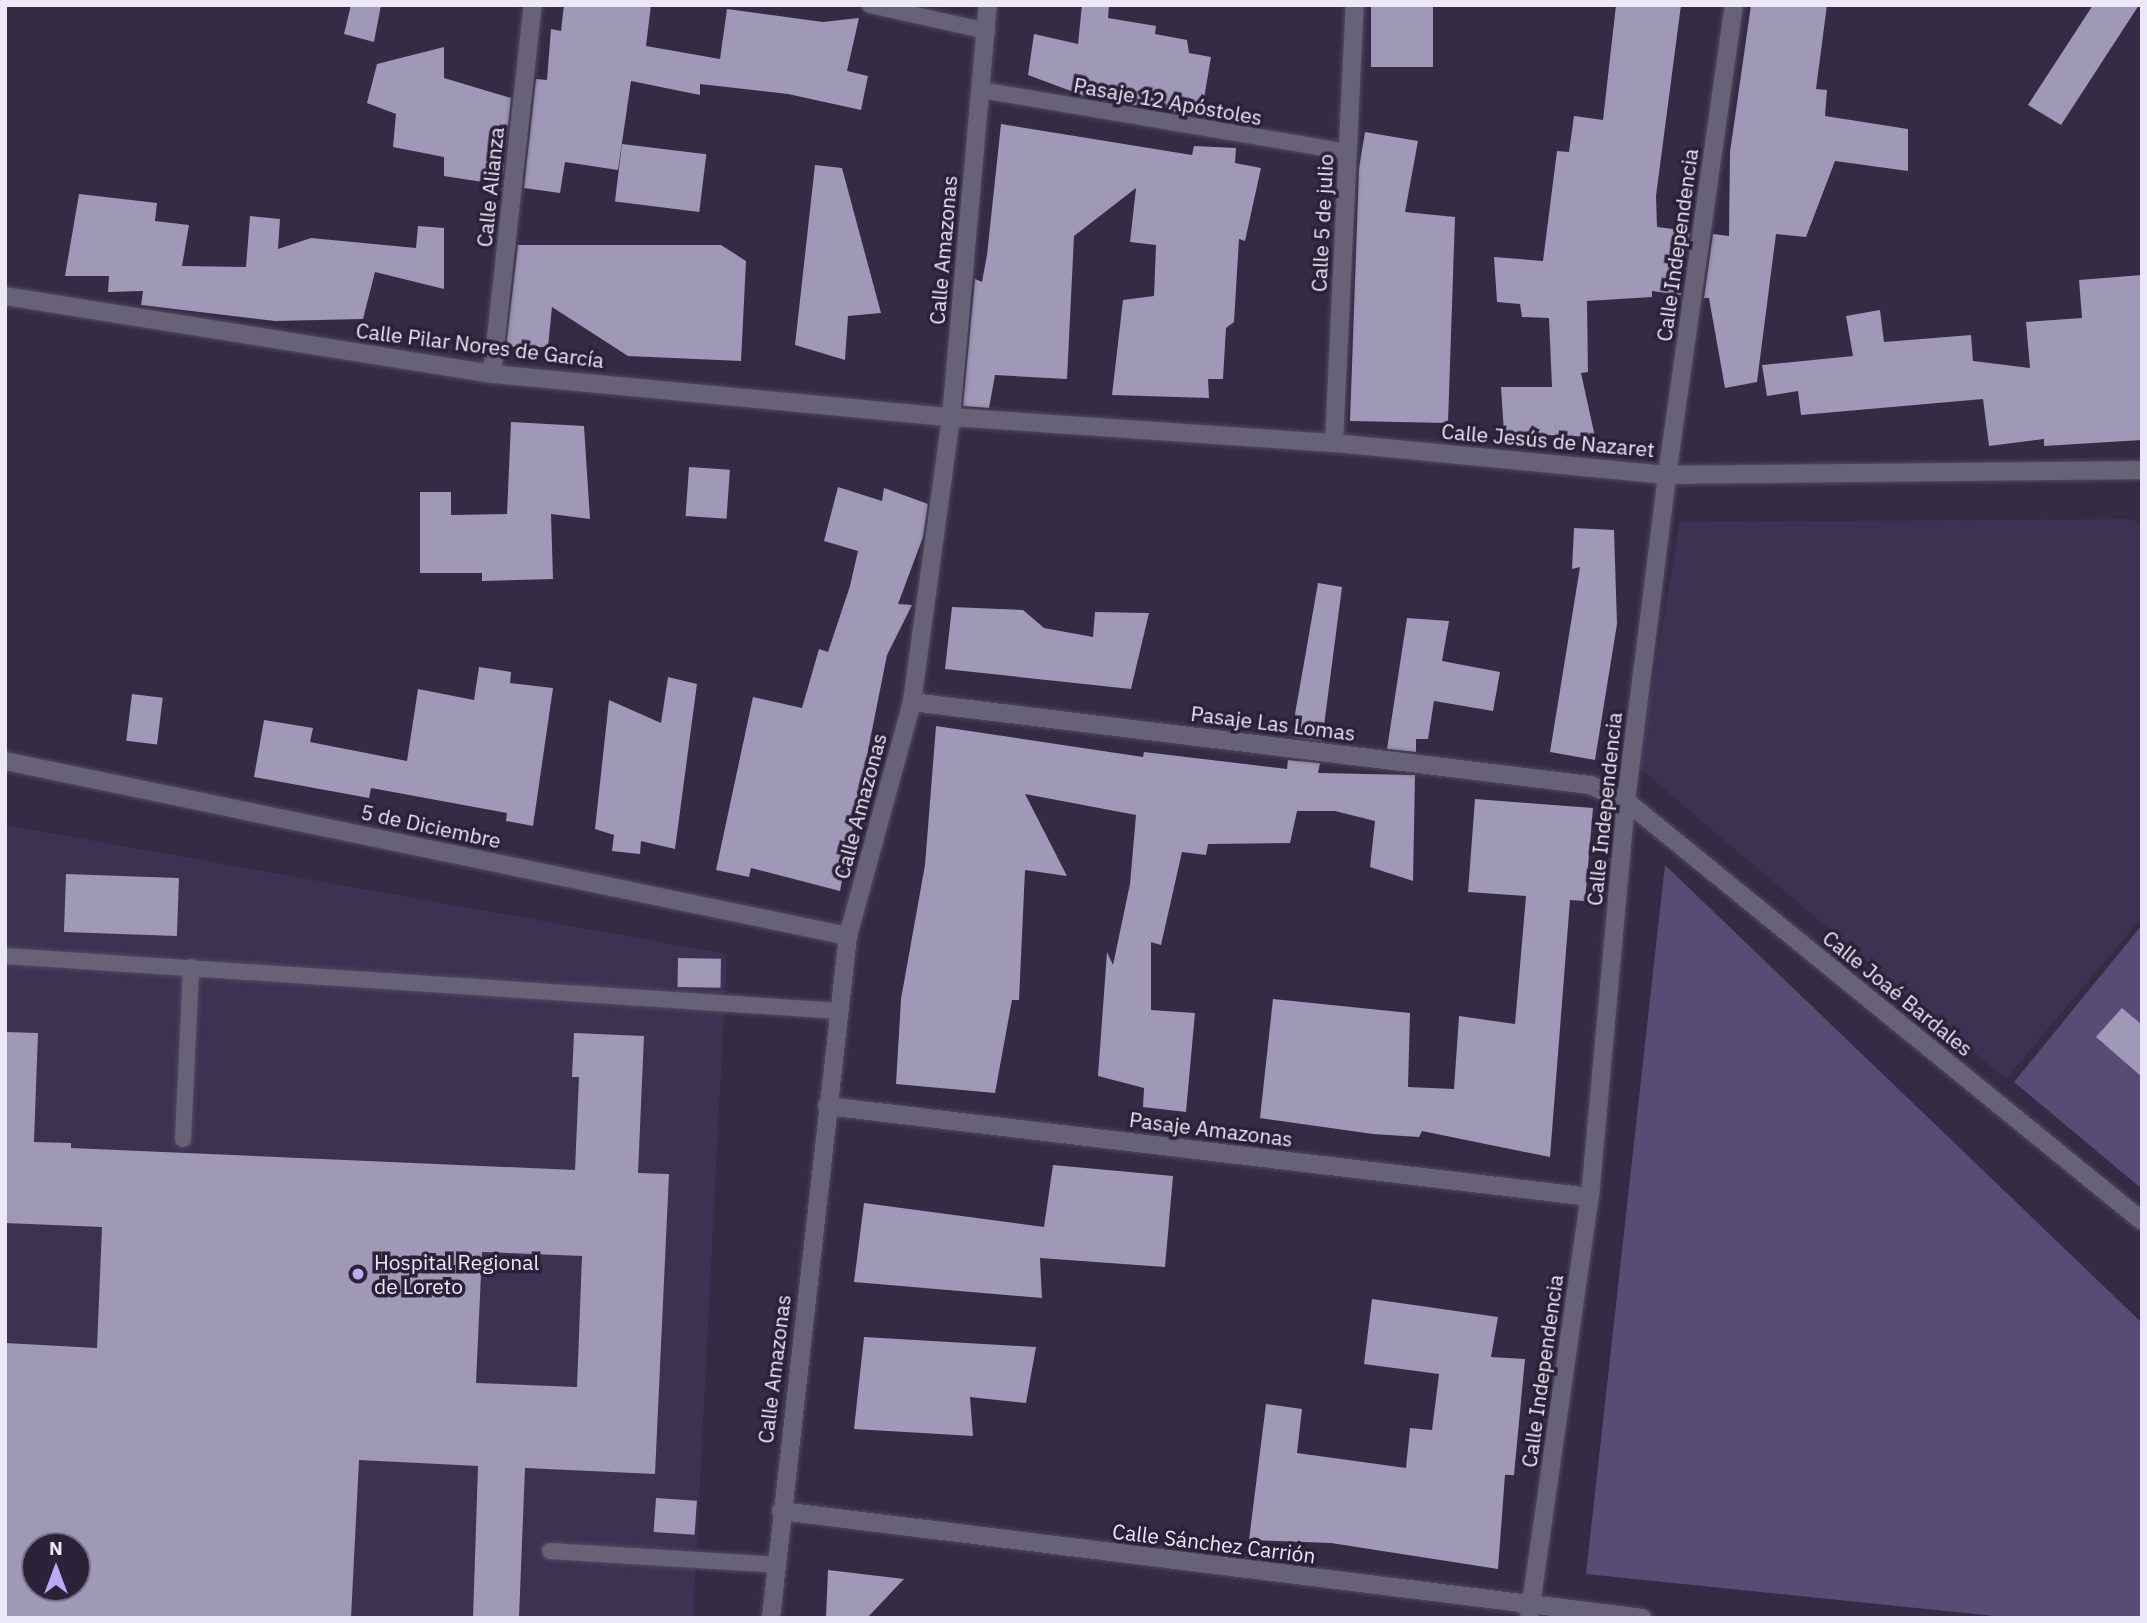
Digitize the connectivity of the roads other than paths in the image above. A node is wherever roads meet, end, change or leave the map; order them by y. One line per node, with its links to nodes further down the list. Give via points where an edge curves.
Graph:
1 (533, 5): 10 (street, Calle Alianza)
2 (870, 5): 6 (lane)
3 (988, 5): 6 (street, Calle Amazonas)
4 (1356, 5): 8 (street, Calle 5 de julio)
5 (1734, 5): 14 (street, Calle Independencia)
6 (986, 31): 7 (street, Calle Amazonas)
7 (981, 90): 8 (lane, Pasaje 12 Apóstoles); 11 (street, Calle Amazonas)
8 (1348, 152): 12 (street, Calle 5 de julio)
9 (5, 296): 10 (street, Calle Pilar Nores de García)
10 (492, 374): 11 (street, Calle Pilar Nores de García)
11 (951, 417): 12 (street, Calle Jesús de Nazaret); 15 (street, Calle Amazonas)
12 (1334, 443): 14 (street, Calle Jesús de Nazaret)
13 (2142, 470): 14 (street, Calle Jesús de Nazaret)
14 (1667, 475): 17 (street, Calle Independencia)
15 (912, 702): 17 (street, Pasaje Las Lomas, via 1590,785); 18 (street, Calle Amazonas)
16 (5, 761): 18 (street, 5 de Diciembre)
17 (1626, 801): 24 (street, Calle Independencia); 25 (street, Calle Joaé Bardales)
18 (848, 936): 21 (street, Calle Amazonas)
19 (5, 956): 20 (lane)
20 (191, 967): 21 (lane); 23 (lane)
21 (839, 1011): 22 (street, Calle Amazonas)
22 (827, 1106): 24 (street, Pasaje Amazonas); 26 (street, Calle Amazonas)
23 (183, 1139)
24 (1590, 1197): 29 (street, Calle Independencia)
25 (2142, 1221)
26 (781, 1511): 28 (street, Calle Amazonas); 29 (street, Calle Sánchez Carrión)
27 (550, 1551): 28 (lane)
28 (776, 1565): 30 (street, Calle Amazonas)
29 (1530, 1612): 31 (street, Calle Sánchez Carrión)
30 (771, 1618)
31 (1642, 1618)

